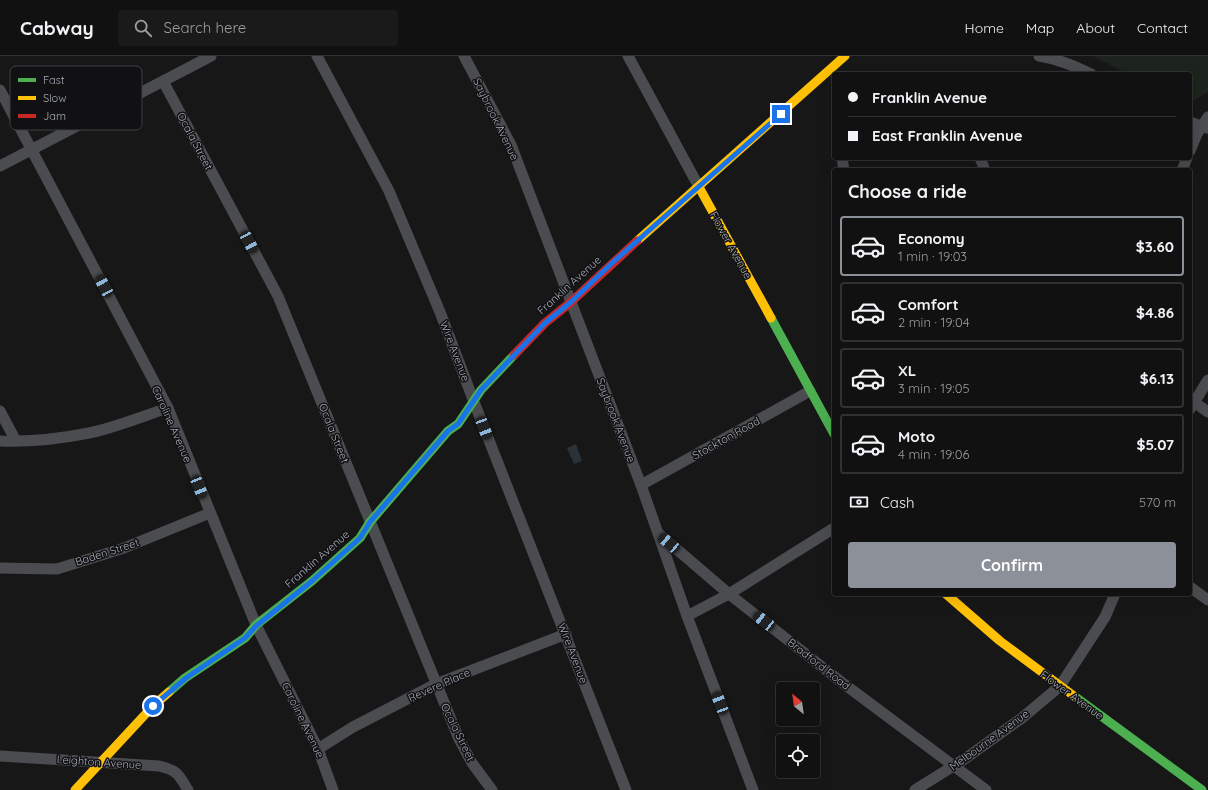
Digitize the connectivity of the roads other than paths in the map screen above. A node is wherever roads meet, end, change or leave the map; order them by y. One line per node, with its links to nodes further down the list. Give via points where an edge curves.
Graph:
1 (211, 56): 8 (street)
2 (317, 56): 23 (street, Wire Avenue, via 389,191 440,312)
3 (464, 56): 20 (street, Saybrook Avenue, via 511,145)
4 (628, 56): 19 (street, Flower Avenue)
5 (845, 56): 19 (street, Franklin Avenue)
6 (1039, 56): 7 (street, via 1067,63)
7 (1087, 72)
8 (163, 81): 10 (street); 34 (street, Ocala Street, via 278,296)
9 (0, 90): 11 (street, Caroline Avenue)
10 (142, 92)
11 (10, 108)
12 (1192, 122): 13 (street)
13 (1206, 124): 16 (street)
14 (22, 130): 17 (street, Caroline Avenue)
15 (69, 130): 17 (street)
16 (1192, 148)
17 (32, 149): 18 (street); 26 (street, Caroline Avenue)
18 (0, 166)
19 (699, 187): 20 (street, Franklin Avenue); 22 (street, Flower Avenue)
20 (571, 302): 23 (street, Franklin Avenue, via 526,342 481,390); 32 (street, Saybrook Avenue)
21 (1208, 380): 24 (street)
22 (810, 391): 29 (street, Flower Avenue); 32 (street, Stockton Road)
23 (474, 402): 34 (street, Franklin Avenue, via 467,412 453,418 448,431); 45 (street, Wire Avenue)
24 (1192, 402)
25 (1192, 404): 28 (street)
26 (168, 408): 31 (street, via 90,433); 33 (street, Caroline Avenue)
27 (0, 411): 31 (street)
28 (1208, 412)
29 (832, 430)
30 (0, 441): 31 (street)
31 (16, 441)
32 (641, 485): 36 (street, Saybrook Avenue)
33 (210, 513): 37 (street, Baden Street, via 124,548 57,569); 44 (street, Caroline Avenue)
34 (370, 522): 44 (street, Franklin Avenue, via 355,543); 46 (street, Ocala Street)
35 (832, 529): 39 (street)
36 (657, 533): 39 (street, Bradford Road); 43 (street, Saybrook Avenue)
37 (0, 568)
38 (1192, 588): 42 (street)
39 (729, 594): 43 (street); 51 (street, Bradford Road)
40 (948, 596): 47 (street, Flower Avenue, via 1000,641)
41 (1114, 596): 47 (street, Melbourne Avenue, via 1105,617)
42 (1208, 600)
43 (687, 616): 57 (street, Saybrook Avenue)
44 (256, 626): 48 (street, Caroline Avenue); 50 (street, Franklin Avenue, via 241,631 231,640 224,652 186,678 153,706)
45 (566, 634): 46 (street, Revere Place); 56 (street, Wire Avenue)
46 (436, 684): 48 (street, Revere Place, via 353,727); 55 (street, Ocala Street, via 459,739 472,763)
47 (1060, 686): 51 (street, Melbourne Avenue, via 1022,718); 60 (street, Flower Avenue)
48 (318, 749): 54 (street, Caroline Avenue)
49 (0, 756): 50 (street, Leighton Avenue)
50 (100, 762): 52 (street, Franklin Avenue); 53 (street, Leighton Avenue, via 173,769)
51 (954, 766): 58 (street, Melbourne Avenue); 59 (street, Bradford Road)
52 (75, 790)
53 (188, 790)
54 (333, 790)
55 (492, 790)
56 (626, 790)
57 (753, 790)
58 (915, 790)
59 (986, 790)
60 (1202, 790)

